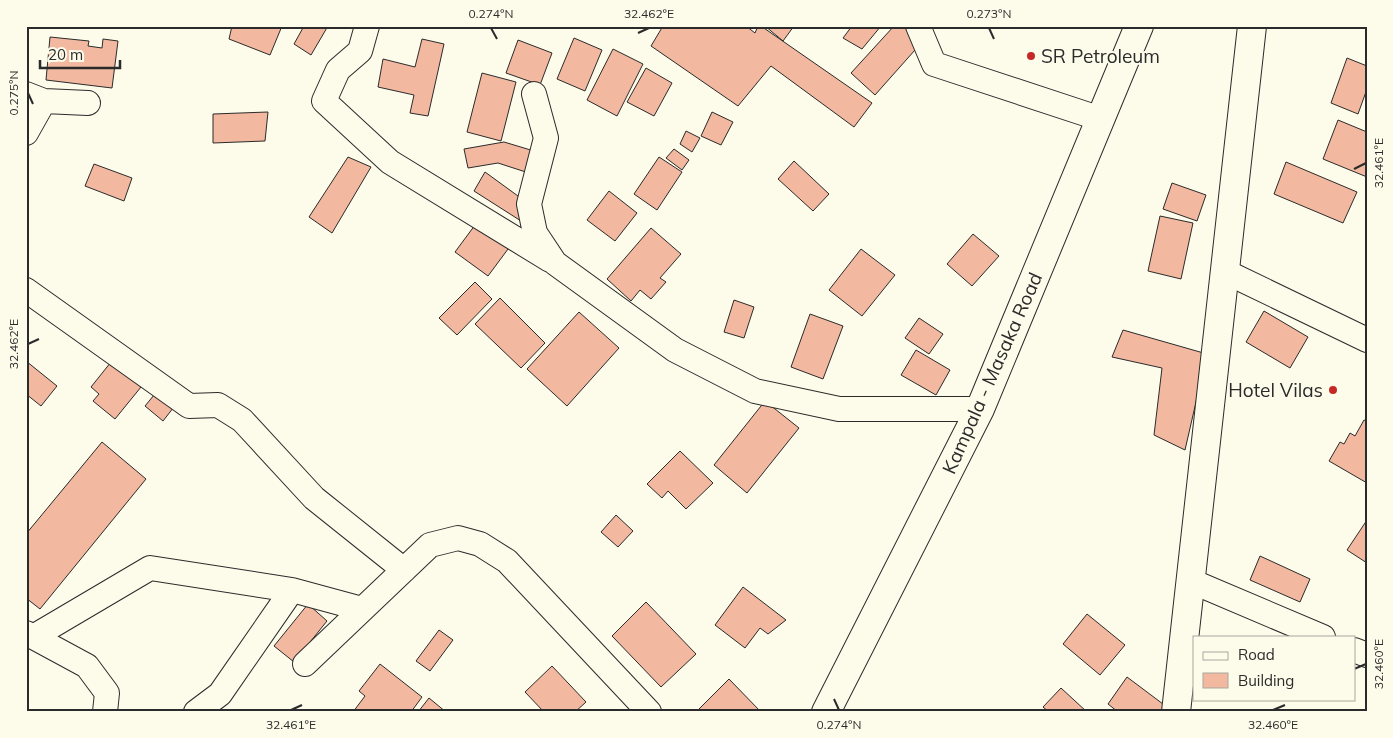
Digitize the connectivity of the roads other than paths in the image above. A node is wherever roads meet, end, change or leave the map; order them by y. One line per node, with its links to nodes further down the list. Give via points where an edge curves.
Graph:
1 (367, 26): 10 (street, via 360,51 338,70 324,100 390,162)
2 (918, 26): 8 (street, via 934,64)
3 (1139, 26): 8 (main road, Kampala - Masaka Road)
4 (1252, 26): 11 (main road)
5 (534, 94): 10 (street, via 546,138 529,204 535,232)
6 (35, 98): 7 (street); 9 (street)
7 (88, 104)
8 (1101, 119): 14 (main road, Kampala - Masaka Road)
9 (26, 133)
10 (555, 263): 14 (street, via 675,350 755,391 839,408)
11 (1226, 272): 13 (street); 16 (main road)
12 (26, 290): 15 (street, via 189,406 218,405 242,420 314,498)
13 (1367, 340)
14 (980, 409): 25 (main road, Kampala - Masaka Road)
15 (404, 570): 18 (street); 24 (street, via 430,545 458,538 480,544 507,560)
16 (1191, 581): 20 (street); 26 (main road)
17 (292, 590): 18 (street); 19 (street, via 150,568); 23 (street, via 220,694)
18 (362, 609): 21 (street)
19 (30, 635): 22 (street, via 87,666 107,693)
20 (1321, 636)
21 (305, 664)
22 (105, 712)
23 (196, 712)
24 (650, 712)
25 (826, 712)
26 (1176, 712)

